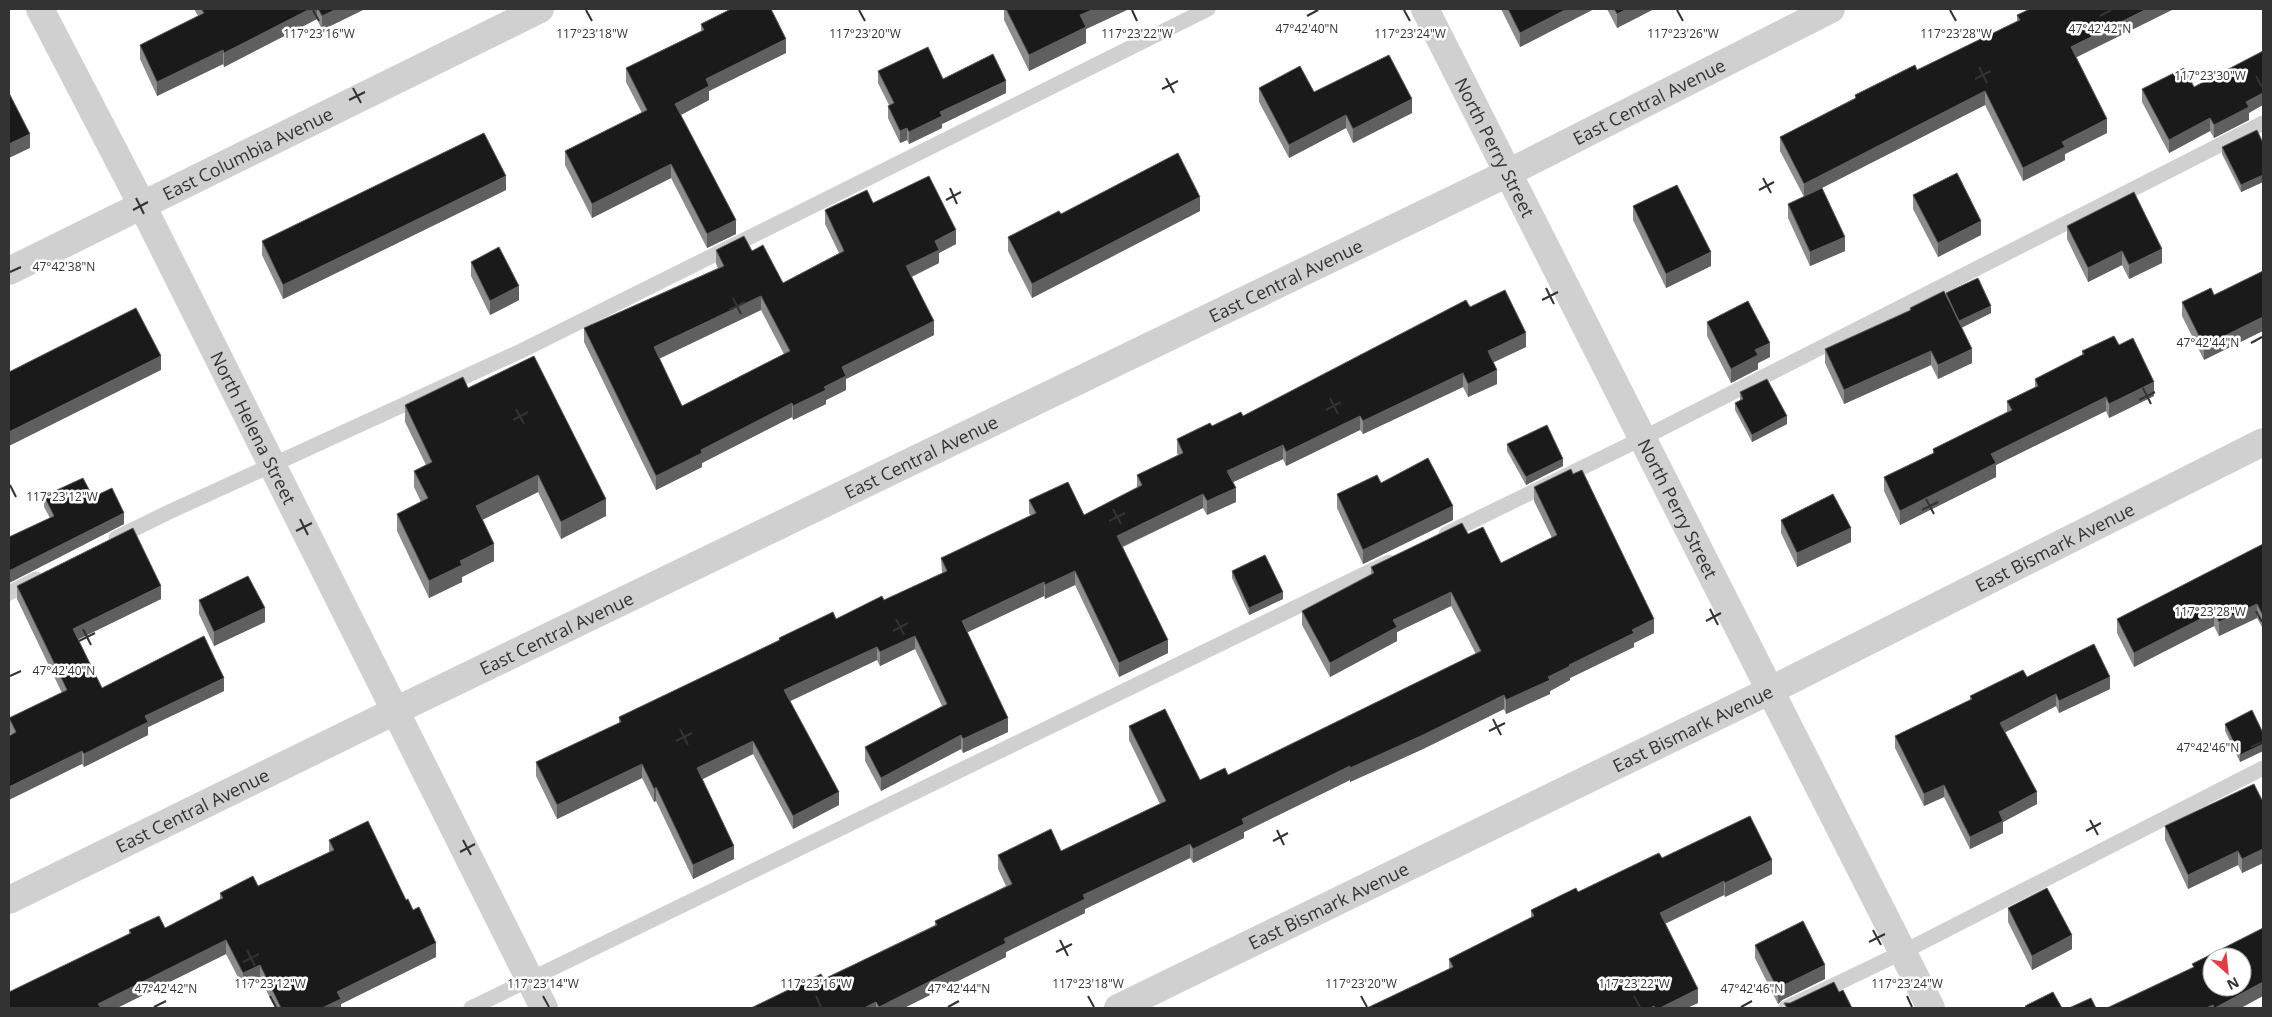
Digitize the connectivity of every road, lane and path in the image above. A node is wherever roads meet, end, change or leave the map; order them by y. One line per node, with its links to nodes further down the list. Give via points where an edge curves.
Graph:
1 (40, 9): 8 (street, North Helena Street)
2 (540, 9): 8 (street, East Columbia Avenue)
3 (1208, 9): 12 (lane, via 519,352)
4 (1425, 9): 7 (street, North Perry Street)
5 (1831, 9): 7 (street, East Central Avenue)
6 (2263, 123): 10 (lane)
7 (1508, 173): 10 (street, North Perry Street); 19 (street, East Central Avenue)
8 (142, 205): 9 (street, East Columbia Avenue); 12 (street, North Helena Street)
9 (9, 271)
10 (1643, 438): 13 (lane); 18 (street, North Perry Street)
11 (2263, 442): 18 (street, East Bismark Avenue)
12 (272, 466): 14 (lane); 19 (street, North Helena Street)
13 (1436, 539)
14 (106, 543)
15 (1400, 556): 23 (lane)
16 (53, 570): 17 (lane)
17 (9, 593)
18 (1771, 690): 22 (street, North Perry Street); 26 (street, East Bismark Avenue)
19 (395, 711): 21 (street, East Central Avenue); 23 (street, North Helena Street)
20 (2263, 768): 22 (lane)
21 (9, 900)
22 (1903, 952): 27 (lane); 28 (street, North Perry Street)
23 (530, 980): 24 (lane); 25 (street, North Helena Street)
24 (471, 1008)
25 (544, 1008)
26 (1118, 1008)
27 (1786, 1008)
28 (1932, 1008)

